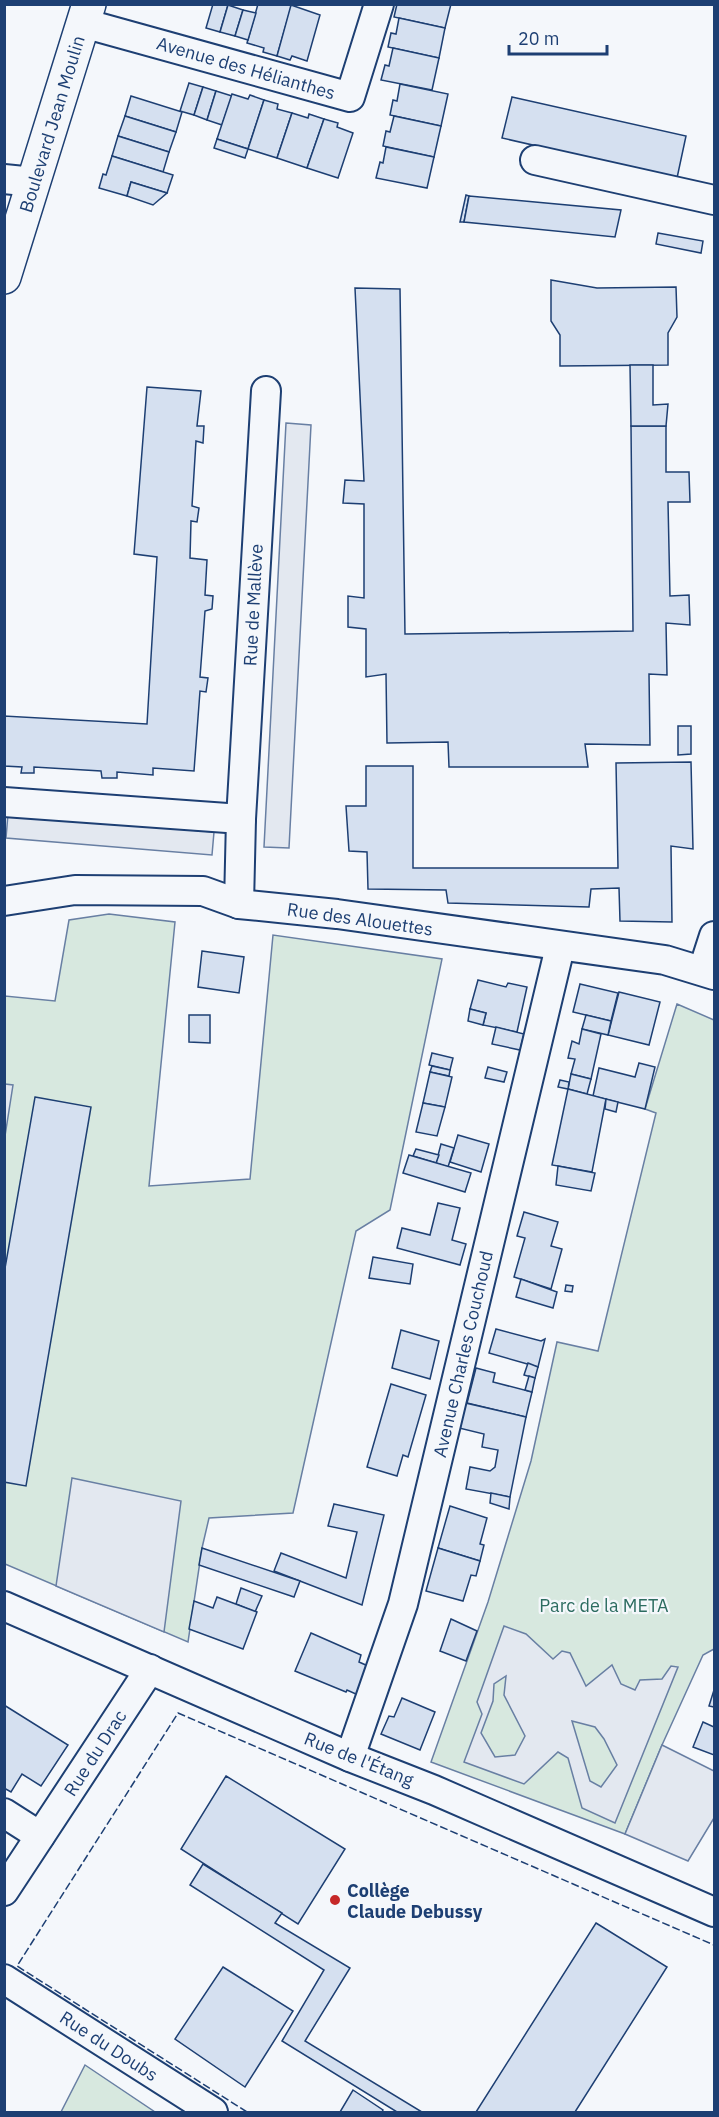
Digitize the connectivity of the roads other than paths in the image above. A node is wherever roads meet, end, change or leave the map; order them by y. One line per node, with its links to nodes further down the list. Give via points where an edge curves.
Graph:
1 (379, 4): 2 (street, Avenue des Hélianthes, via 350,97)
2 (86, 14): 4 (main road, Boulevard Jean Moulin)
3 (535, 160): 5 (street)
4 (19, 181): 6 (main road, Boulevard Jean Moulin)
5 (714, 200)
6 (7, 263)
7 (266, 391): 9 (street, Rue de Mallève)
8 (4, 801): 9 (street)
9 (241, 819): 11 (street, Rue de Mallève)
10 (4, 901): 11 (street, Rue des Alouettes, via 75,890 203,891)
11 (239, 904): 13 (street, Rue des Alouettes, via 337,914)
12 (714, 936): 14 (street)
13 (560, 947): 14 (street, Rue des Alouettes, via 665,960); 17 (street, Avenue Charles Couchoud, via 403,1604)
14 (709, 973)
15 (4, 1606): 16 (street, Rue de l'Étang)
16 (150, 1669): 17 (street, Rue de l'Étang); 19 (street, Rue du Drac)
17 (350, 1757): 21 (street, Rue de l'Étang)
18 (4, 1814): 19 (street)
19 (40, 1836): 20 (street, Rue du Drac)
20 (4, 1891)
21 (714, 1912)
22 (4, 1979): 23 (street, Rue du Doubs)
23 (213, 2112)

